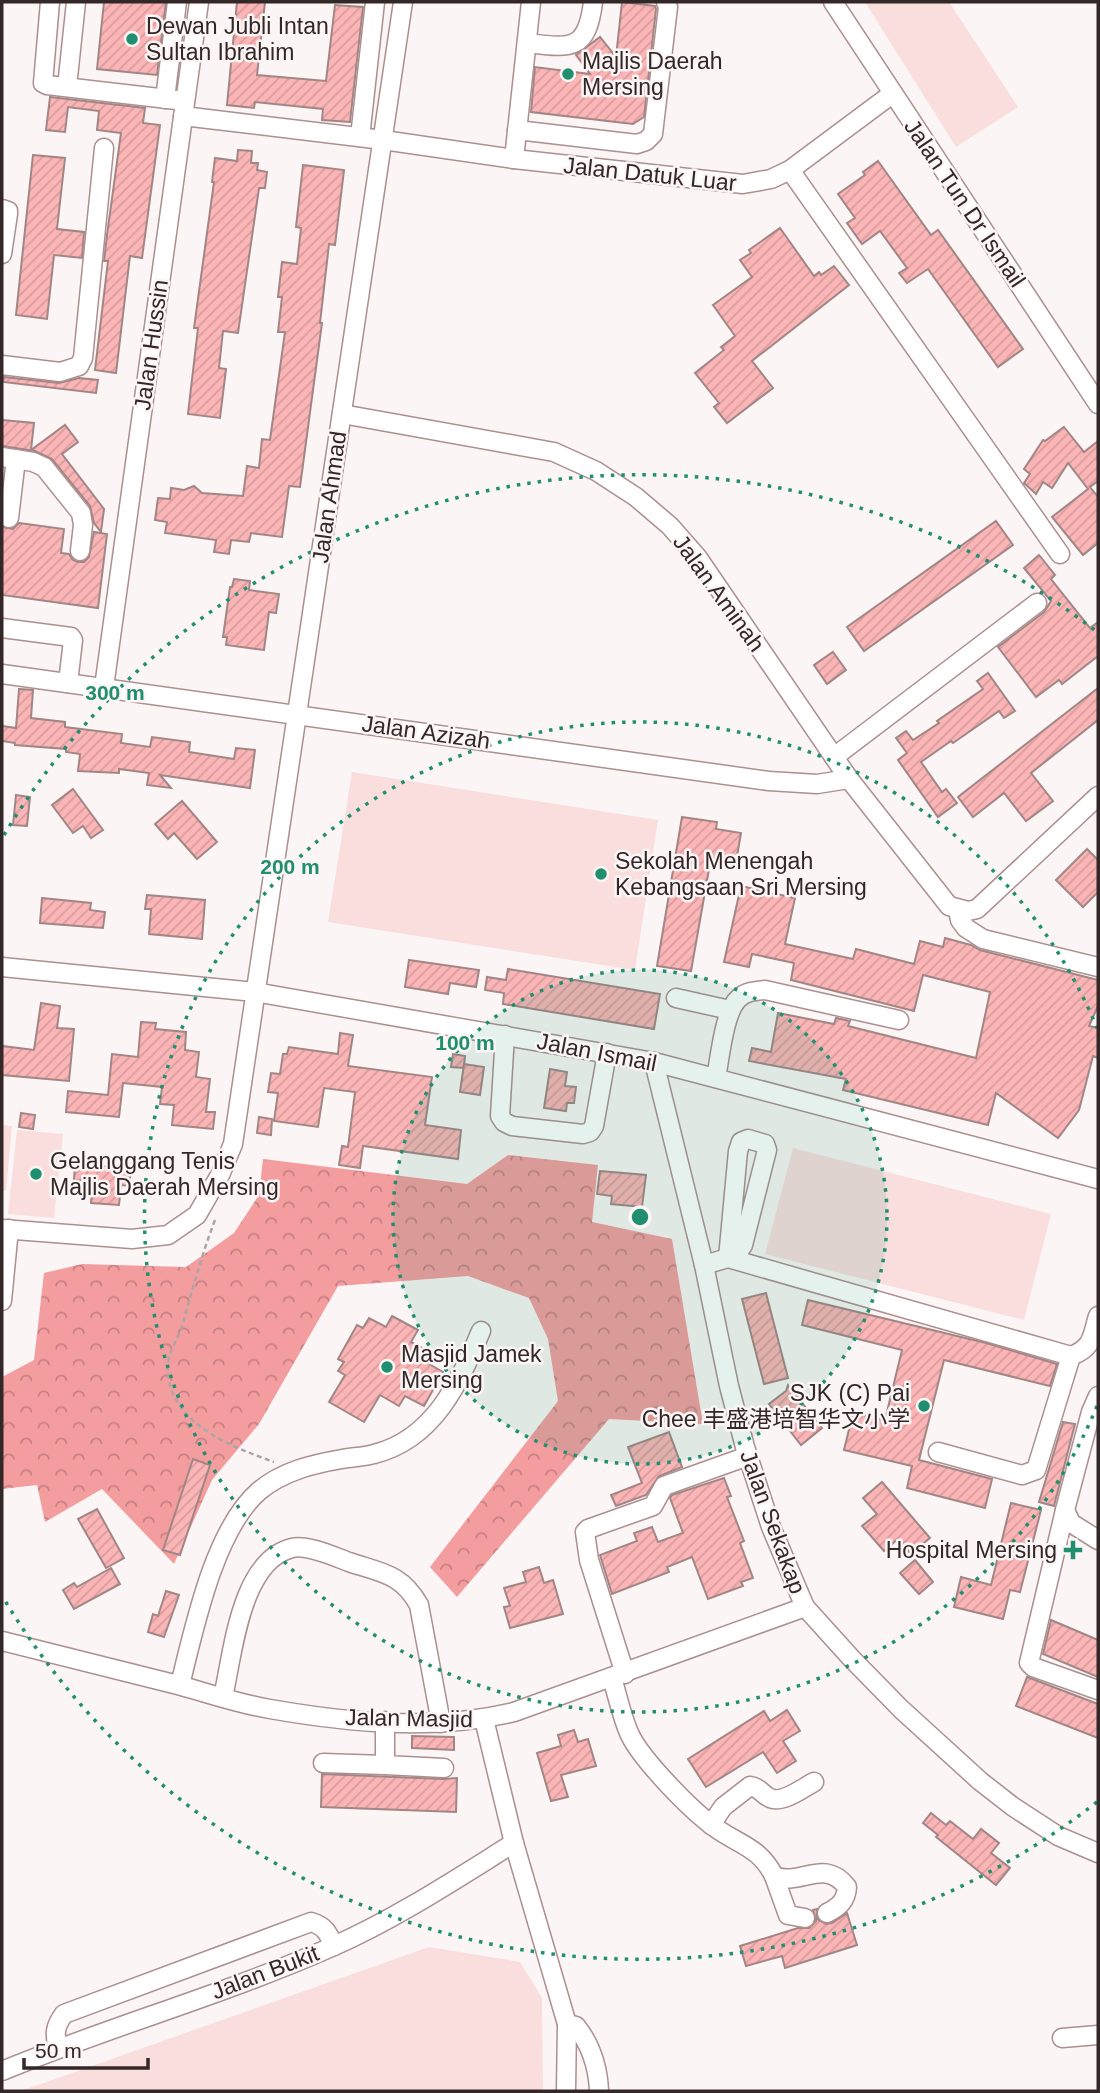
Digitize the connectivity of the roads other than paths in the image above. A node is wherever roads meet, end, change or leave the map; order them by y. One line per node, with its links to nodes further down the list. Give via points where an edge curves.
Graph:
1 (50, 2): 12 (street, via 42,79 47,85)
2 (76, 2): 12 (street)
3 (177, 2): 14 (street)
4 (199, 2): 15 (street, Jalan Hussin)
5 (375, 2): 17 (street)
6 (403, 2): 18 (street, Jalan Ahmad)
7 (531, 2): 11 (street)
8 (593, 2): 11 (street, via 589,28 573,44)
9 (666, 2): 16 (street, via 653,134 646,141 636,144)
10 (833, 2): 13 (street, Jalan Tun Dr Ismail)
11 (527, 43): 16 (street)
12 (67, 88): 14 (street, Jalan Datuk Luar)
13 (892, 94): 21 (street, Jalan Datuk Luar); 25 (street, Jalan Tun Dr Ismail)
14 (165, 99): 15 (street, Jalan Datuk Luar)
15 (184, 109): 17 (street, Jalan Datuk Luar); 35 (street, Jalan Hussin)
16 (517, 130): 20 (street)
17 (360, 137): 18 (street, Jalan Datuk Luar)
18 (383, 140): 20 (street, Jalan Datuk Luar); 26 (street, Jalan Ahmad)
19 (104, 148): 24 (street, via 83,358 79,366 61,372)
20 (514, 159): 21 (street, Jalan Datuk Luar, via 727,184 756,183)
21 (790, 170): 30 (street)
22 (2, 209): 23 (street, via 8,211)
23 (2, 254)
24 (2, 365)
25 (1098, 404)
26 (342, 414): 36 (street, Jalan Ahmad); 37 (street, Jalan Aminah, via 554,453 596,471 636,496 698,558)
27 (9, 458): 28 (street); 29 (street, via 44,467 81,513)
28 (9, 518)
29 (80, 551)
30 (1060, 554)
31 (1037, 603): 37 (street)
32 (2, 628): 34 (street, via 71,637)
33 (2, 674): 34 (street, Jalan Azizah)
34 (68, 683): 35 (street, Jalan Azizah)
35 (104, 687): 36 (street, Jalan Azizah)
36 (297, 714): 38 (street, Jalan Azizah, via 769,781); 43 (street, Jalan Ahmad)
37 (834, 757): 38 (street, Jalan Aminah)
38 (849, 779): 40 (street, Jalan Aminah, via 949,906)
39 (1098, 796): 40 (street, via 977,909)
40 (958, 910): 42 (street, Jalan Aminah, via 966,928 983,939)
41 (2, 967): 43 (street, Jalan Ismail)
42 (1098, 967)
43 (256, 992): 47 (street, Jalan Ismail); 52 (street, Jalan Ahmad, via 233,1144 197,1215 168,1235 132,1239)
44 (676, 998): 45 (street)
45 (730, 1010): 46 (street, via 750,991 765,990); 50 (street)
46 (899, 1020)
47 (505, 1035): 48 (street, Jalan Ismail); 48 (street, via 500,1116 512,1126 590,1132)
48 (607, 1053): 49 (street, Jalan Ismail)
49 (653, 1062): 50 (street, Jalan Ismail); 54 (street, Jalan Sekakap)
50 (716, 1078): 51 (street, Jalan Ismail)
51 (1098, 1180)
52 (5, 1229): 55 (street)
53 (728, 1258): 53 (street, via 738,1151 741,1142 757,1140 767,1150 743,1245); 54 (street); 58 (street)
54 (704, 1265): 61 (street, Jalan Sekakap)
55 (2, 1301)
56 (1098, 1316): 58 (street, via 1089,1346)
57 (481, 1331): 67 (street, via 461,1379 425,1428 375,1454 296,1470 257,1493 222,1545)
58 (1071, 1356): 60 (street, via 1035,1470 1023,1475)
59 (1098, 1396): 62 (street)
60 (938, 1452)
61 (748, 1456): 64 (street, Jalan Sekakap, via 771,1527); 66 (street, via 664,1486 653,1506 586,1532)
62 (1065, 1510): 63 (street, via 1071,1523); 68 (street, via 1029,1662)
63 (1098, 1540)
64 (806, 1608): 66 (street, Jalan Masjid); 79 (street, Jalan Sekakap, via 901,1709 981,1780 1058,1836)
65 (2, 1640): 67 (street, Jalan Masjid)
66 (618, 1676): 70 (street, Jalan Masjid); 77 (street, via 630,1736 666,1783)
67 (180, 1685): 69 (street, Jalan Masjid)
68 (1098, 1690)
69 (223, 1697): 71 (street, Jalan Masjid, via 268,1709); 72 (street, via 249,1590 269,1563 294,1547 400,1580 411,1590 419,1605)
70 (484, 1719): 72 (street, Jalan Masjid); 78 (street)
71 (385, 1721): 72 (street, Jalan Masjid); 74 (street)
72 (441, 1723)
73 (323, 1763): 74 (street)
74 (385, 1765): 75 (street)
75 (444, 1768)
76 (814, 1782): 77 (street, via 779,1800 750,1786 723,1807)
77 (710, 1825): 80 (street, via 754,1850)
78 (513, 1843): 83 (street, Jalan Bukit, via 434,1893); 84 (street)
79 (1098, 1853)
80 (774, 1876): 81 (street, via 783,1880 828,1872 839,1877 847,1895 840,1907); 82 (street, via 789,1915)
81 (827, 1913)
82 (805, 1918)
83 (334, 1946): 87 (street, Jalan Bukit); 87 (street, via 321,1925 311,1922 64,2014 54,2036)
84 (567, 2024): 89 (street); 90 (street, via 576,2026 588,2044)
85 (1098, 2035): 86 (street)
86 (1062, 2038)
87 (58, 2048): 88 (street, Jalan Bukit)
88 (2, 2071)
89 (566, 2091)
90 (599, 2091)

